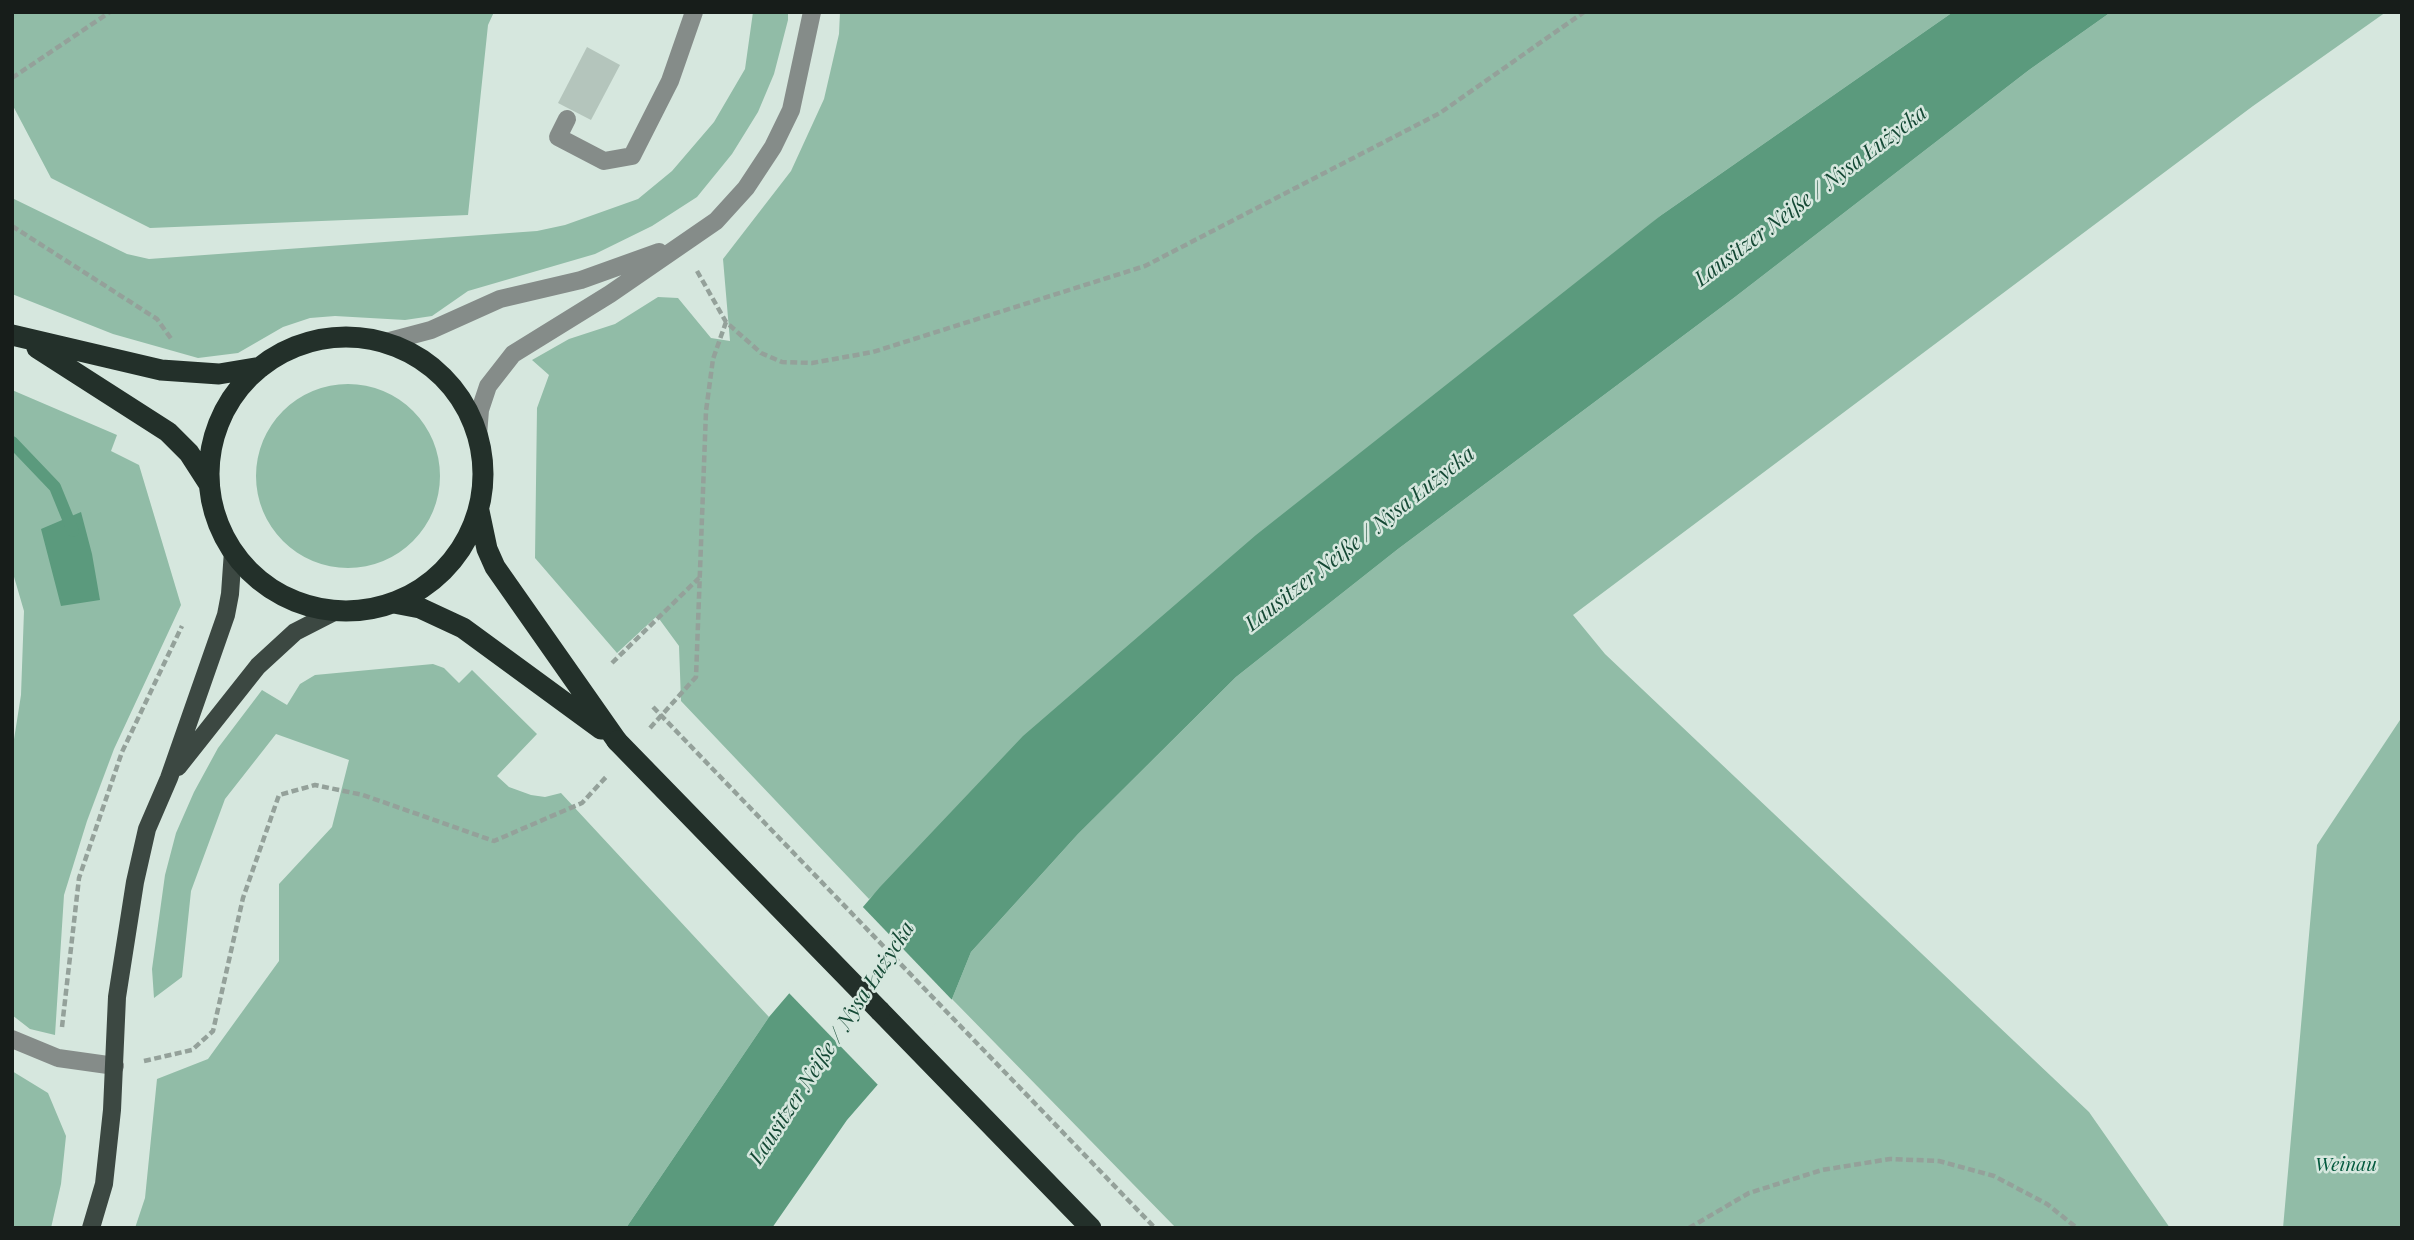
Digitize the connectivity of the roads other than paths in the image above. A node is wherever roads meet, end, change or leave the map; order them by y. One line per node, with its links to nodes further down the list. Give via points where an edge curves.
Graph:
1 (694, 12): 3 (street, via 670,81 632,156 604,161 558,137)
2 (812, 12): 4 (street, via 791,110 773,147 746,188 716,221)
3 (567, 119)
4 (682, 244): 6 (street, via 581,280 500,299 431,330); 8 (street, via 513,354 488,386)
5 (19, 338): 7 (highway, via 193,373 219,374); 9 (highway, via 168,432)
6 (383, 343): 7 (highway, via 340,337 312,341); 8 (highway, via 421,360 443,377 461,399)
7 (261, 366): 9 (highway, via 226,407 210,457)
8 (478, 435): 10 (highway, via 483,480)
9 (209, 484): 11 (highway, via 213,508)
10 (479, 508): 12 (highway, via 456,556 439,575); 14 (highway, via 495,567)
11 (233, 551): 13 (highway, via 267,586 288,598); 15 (main road, via 226,615)
12 (394, 603): 13 (highway); 14 (highway, via 420,608 463,628)
13 (336, 611): 15 (main road, via 295,632 258,666)
14 (617, 741): 19 (highway, bridge)
15 (169, 778): 17 (main road, via 147,829 125,938)
16 (12, 1038): 17 (street, via 58,1058)
17 (115, 1066): 18 (main road, via 104,1184)
18 (91, 1228)
19 (1091, 1228)

